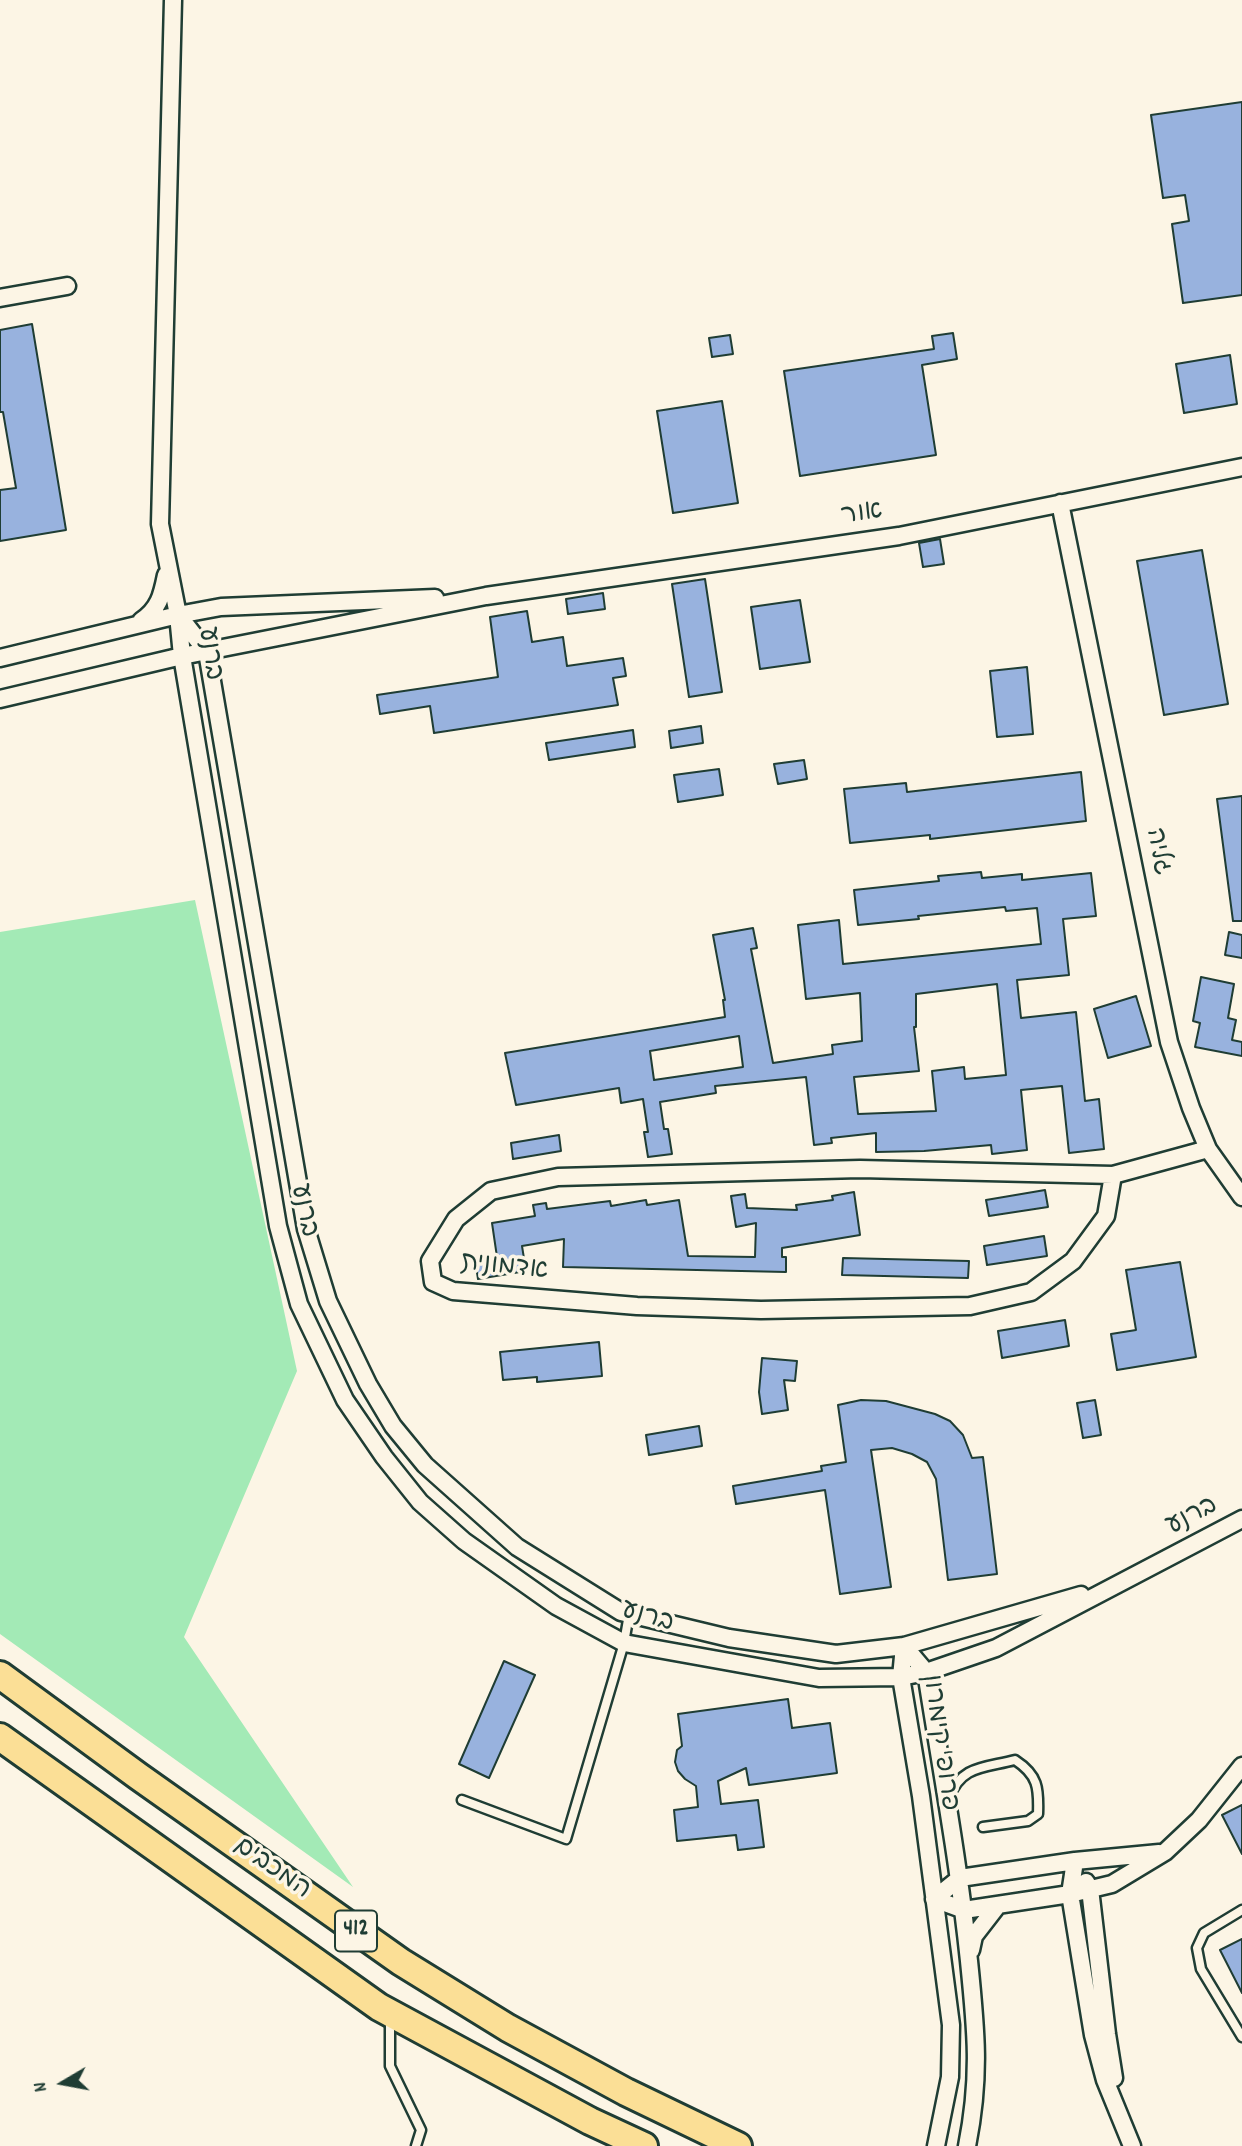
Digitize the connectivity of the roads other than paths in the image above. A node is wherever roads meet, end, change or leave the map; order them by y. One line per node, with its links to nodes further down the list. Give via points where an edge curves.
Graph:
1 (173, 0): 6 (street)
2 (67, 286): 3 (street)
3 (0, 298)
4 (1242, 467): 5 (street, אור)
5 (1060, 503): 7 (street, אור, via 899,536); 14 (street, גליה, via 1169,1042)
6 (160, 524): 8 (street); 9 (street, via 166,575 161,599 153,614)
7 (486, 596): 8 (street, via 221,607); 10 (street)
8 (178, 615): 9 (street); 10 (street, ברנע); 11 (street, ברנע)
9 (135, 625): 12 (street)
10 (207, 652): 11 (street); 17 (street, ברנע, via 306,1229)
11 (182, 656): 13 (street); 18 (street, ברנע, via 278,1226 299,1304)
12 (0, 657)
13 (0, 699)
14 (1208, 1149): 15 (street, אדמונית); 16 (street, גליה)
15 (1113, 1175): 15 (street, אדמונית, via 860,1170 558,1177 491,1191 456,1219 430,1261 433,1282 453,1291 637,1306 970,1306 1031,1292 1073,1261 1106,1216)
16 (1242, 1197)
17 (336, 1317): 18 (street); 21 (street, ברנע, via 393,1426 425,1465 517,1547)
18 (312, 1331): 22 (street, ברנע, via 345,1400 420,1502 464,1541 556,1606)
19 (1242, 1519): 20 (street, ברנע)
20 (1129, 1579): 23 (street, ברנע); 24 (street, ברנע, via 996,1648)
21 (629, 1614): 22 (lane); 23 (street, ברנע, via 729,1638 836,1654)
22 (624, 1643): 26 (street, ברנע, via 819,1678); 29 (lane, via 566,1839)
23 (904, 1646): 24 (street, פרופ' קימרון); 26 (street, פרופ' קימרון)
24 (926, 1672): 26 (street, ברנע); 30 (street, פרופ' קימרון)
25 (0, 1675): 47 (main road, המכבים / 412, via 401,1962 520,2035)
26 (901, 1677): 37 (street, פרופ' קימרון)
27 (0, 1737): 42 (main road, המכבים / 412)
28 (1242, 1766): 32 (street, via 1199,1820)
29 (462, 1800)
30 (947, 1805): 31 (lane, via 966,1772 1015,1760 1029,1769 1039,1794 1038,1814 1028,1821); 34 (street, פרופ' קימרון)
31 (983, 1827)
32 (1165, 1852): 33 (street); 35 (street, via 1112,1884)
33 (1075, 1861): 34 (street); 35 (street); 36 (street)
34 (960, 1878): 37 (street); 39 (street, פרופ' קימרון)
35 (1090, 1889): 36 (street); 44 (street, via 1107,2034)
36 (1070, 1894): 38 (street); 44 (street, via 1093,2035)
37 (934, 1899): 39 (street); 48 (street, פרופ' קימרון, via 951,2025 950,2077)
38 (998, 1905): 39 (street); 41 (street, via 974,1936)
39 (964, 1910): 41 (street, פרופ' קימרון)
40 (1242, 1910): 43 (lane, via 1204,1933 1197,1948 1201,1969)
41 (968, 1959): 49 (street, פרופ' קימרון, via 978,2062)
42 (390, 2013): 45 (lane, via 390,2066 421,2130); 46 (main road, המכבים / 412)
43 (1242, 2037)
44 (1130, 2143)
45 (416, 2146)
46 (644, 2146)
47 (738, 2146)
48 (936, 2146)
49 (967, 2146)

